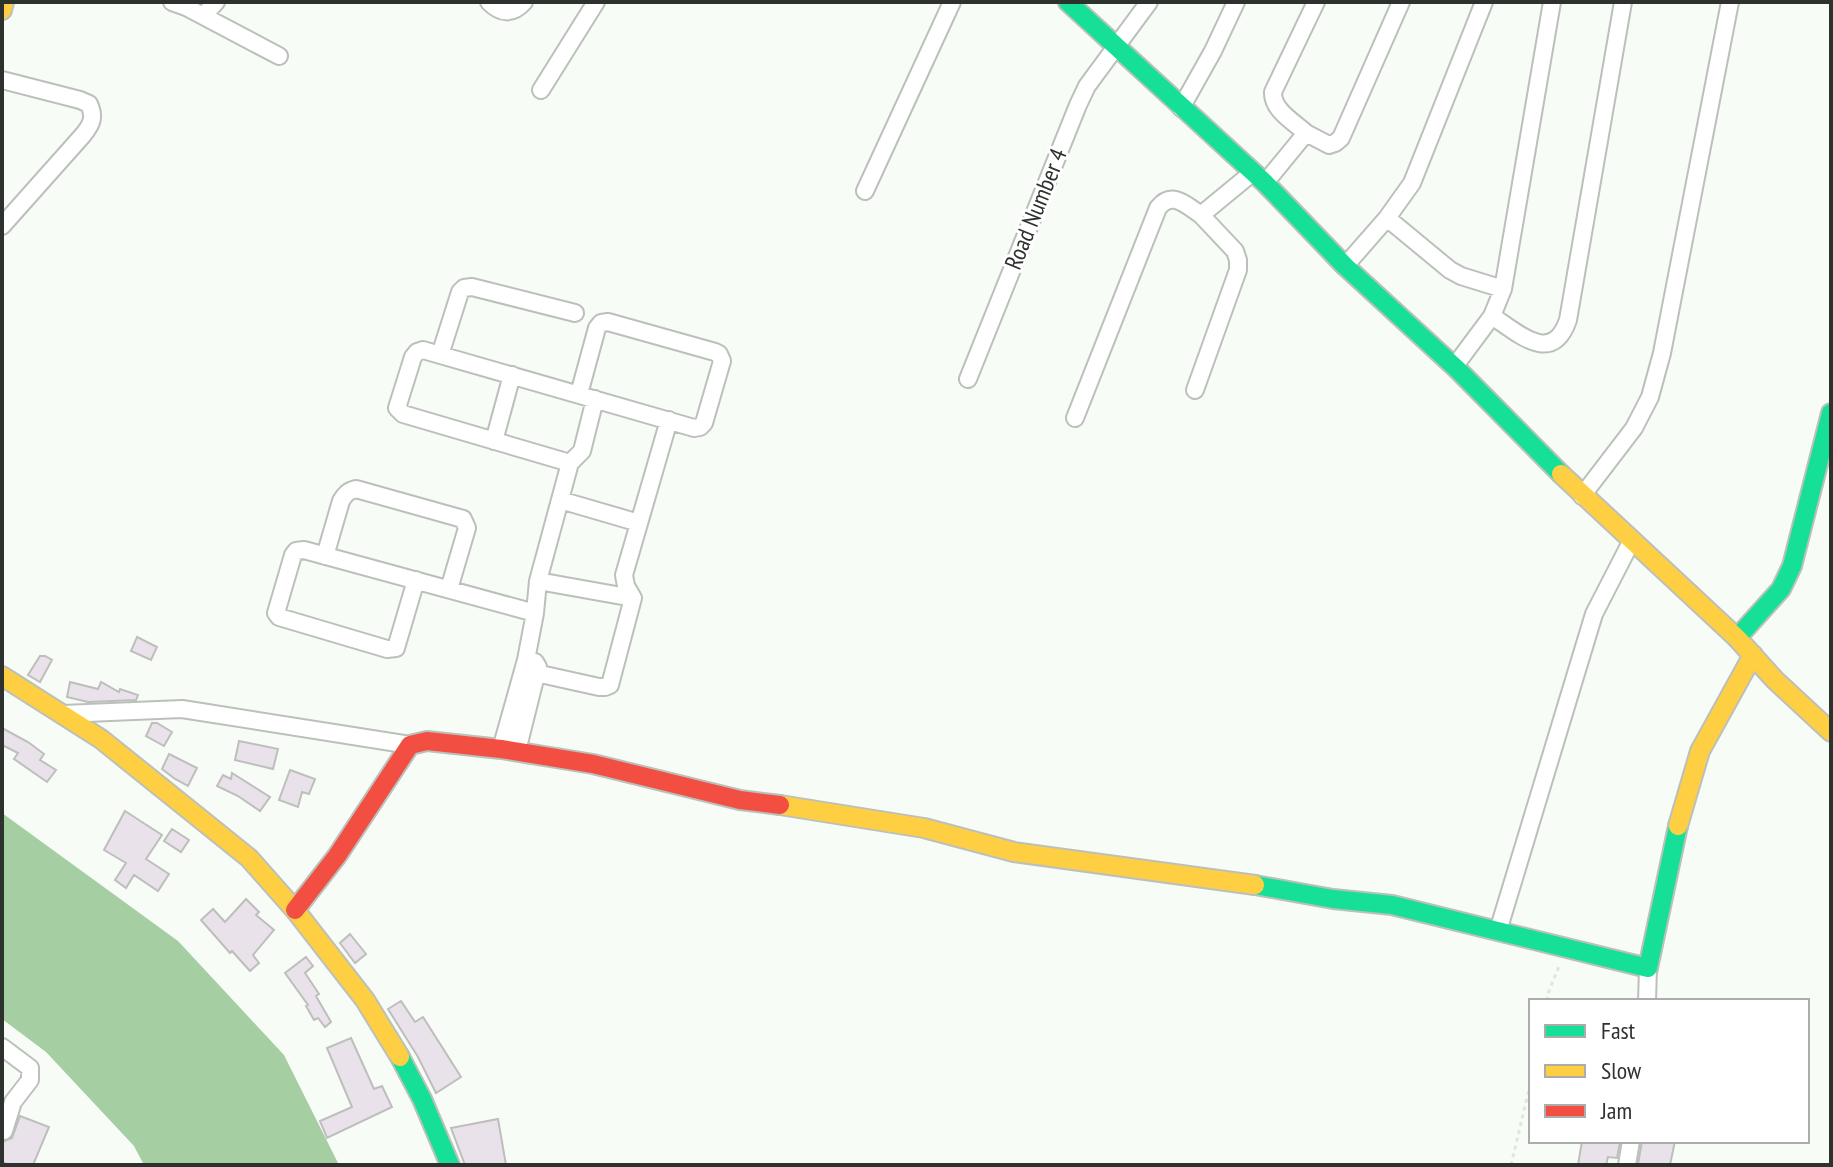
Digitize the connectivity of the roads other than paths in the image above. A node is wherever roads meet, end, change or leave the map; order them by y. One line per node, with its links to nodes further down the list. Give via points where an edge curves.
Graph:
1 (4, 2): 17 (street)
2 (172, 2): 18 (street)
3 (216, 2): 18 (street)
4 (489, 2): 5 (street, via 513,12)
5 (524, 2)
6 (596, 2): 22 (street)
7 (952, 2): 26 (street)
8 (1068, 2): 19 (street)
9 (1149, 2): 19 (street, Road Number 4)
10 (1236, 2): 23 (street)
11 (1316, 2): 24 (street, via 1273,92 1278,108)
12 (1401, 2): 24 (street, via 1341,138 1329,145)
13 (1484, 2): 28 (street, via 1412,183)
14 (1552, 2): 31 (street)
15 (1730, 2): 45 (street, via 1650,397 1634,428)
16 (1618, 3): 33 (street, via 1564,331 1556,341 1542,344)
17 (2, 10)
18 (203, 16): 20 (street)
19 (1116, 46): 23 (street); 37 (street, Road Number 4, via 1078,105)
20 (279, 56)
21 (2, 80): 29 (street, via 80,100 93,112 92,124)
22 (541, 90)
23 (1181, 108): 25 (street)
24 (1306, 133): 25 (street)
25 (1258, 178): 27 (street); 30 (street)
26 (865, 191)
27 (1201, 215): 38 (street, via 1235,251 1238,270); 41 (street, via 1171,199 1158,208)
28 (1387, 218): 30 (street); 31 (street, via 1450,270)
29 (2, 226)
30 (1345, 266): 35 (street)
31 (1503, 289): 33 (street)
32 (575, 313): 34 (street, via 464,288)
33 (1492, 316): 35 (street)
34 (440, 355): 36 (street); 43 (street, via 417,352 397,408)
35 (1454, 367): 45 (street)
36 (512, 375): 39 (street); 43 (street)
37 (968, 379)
38 (1195, 390)
39 (587, 397): 42 (street); 42 (street, via 601,323 719,354 722,361 704,423 694,428); 44 (street, via 582,451)
40 (1831, 413): 55 (street, via 1792,566 1781,589)
41 (1075, 418)
42 (669, 420): 47 (street)
43 (494, 441): 44 (street)
44 (570, 463): 46 (street)
45 (1582, 496): 48 (street)
46 (560, 500): 47 (street); 51 (street)
47 (639, 523): 53 (street, via 624,575)
48 (1631, 542): 55 (street); 64 (street, via 1594,614)
49 (325, 556): 50 (street); 50 (street, via 296,551 276,608 279,617 393,649); 52 (street, via 341,501 356,489 463,519 467,528)
50 (416, 580): 52 (street)
51 (538, 581): 53 (street); 54 (street)
52 (449, 589): 54 (street)
53 (633, 598): 57 (street, via 610,685 599,687)
54 (535, 613): 57 (street)
55 (1737, 638): 56 (street)
56 (1753, 655): 60 (street); 65 (street, via 1700,751 1675,838)
57 (531, 667): 62 (street)
58 (2, 676): 59 (street)
59 (62, 714): 61 (street, via 182,709); 63 (street, via 223,835)
60 (1831, 732)
61 (410, 745): 62 (street, via 427,741); 63 (street)
62 (509, 750): 64 (street, via 593,764 740,800 924,828 1014,852 1392,905)
63 (295, 910): 70 (street, via 365,1000 405,1065)
64 (1498, 931): 65 (street)
65 (1648, 968): 66 (street)
66 (1647, 999)
67 (2, 1047): 68 (street, via 30,1068 30,1080 13,1102)
68 (4, 1131)
69 (1631, 1143): 71 (street)
70 (450, 1165)
71 (1627, 1165)

